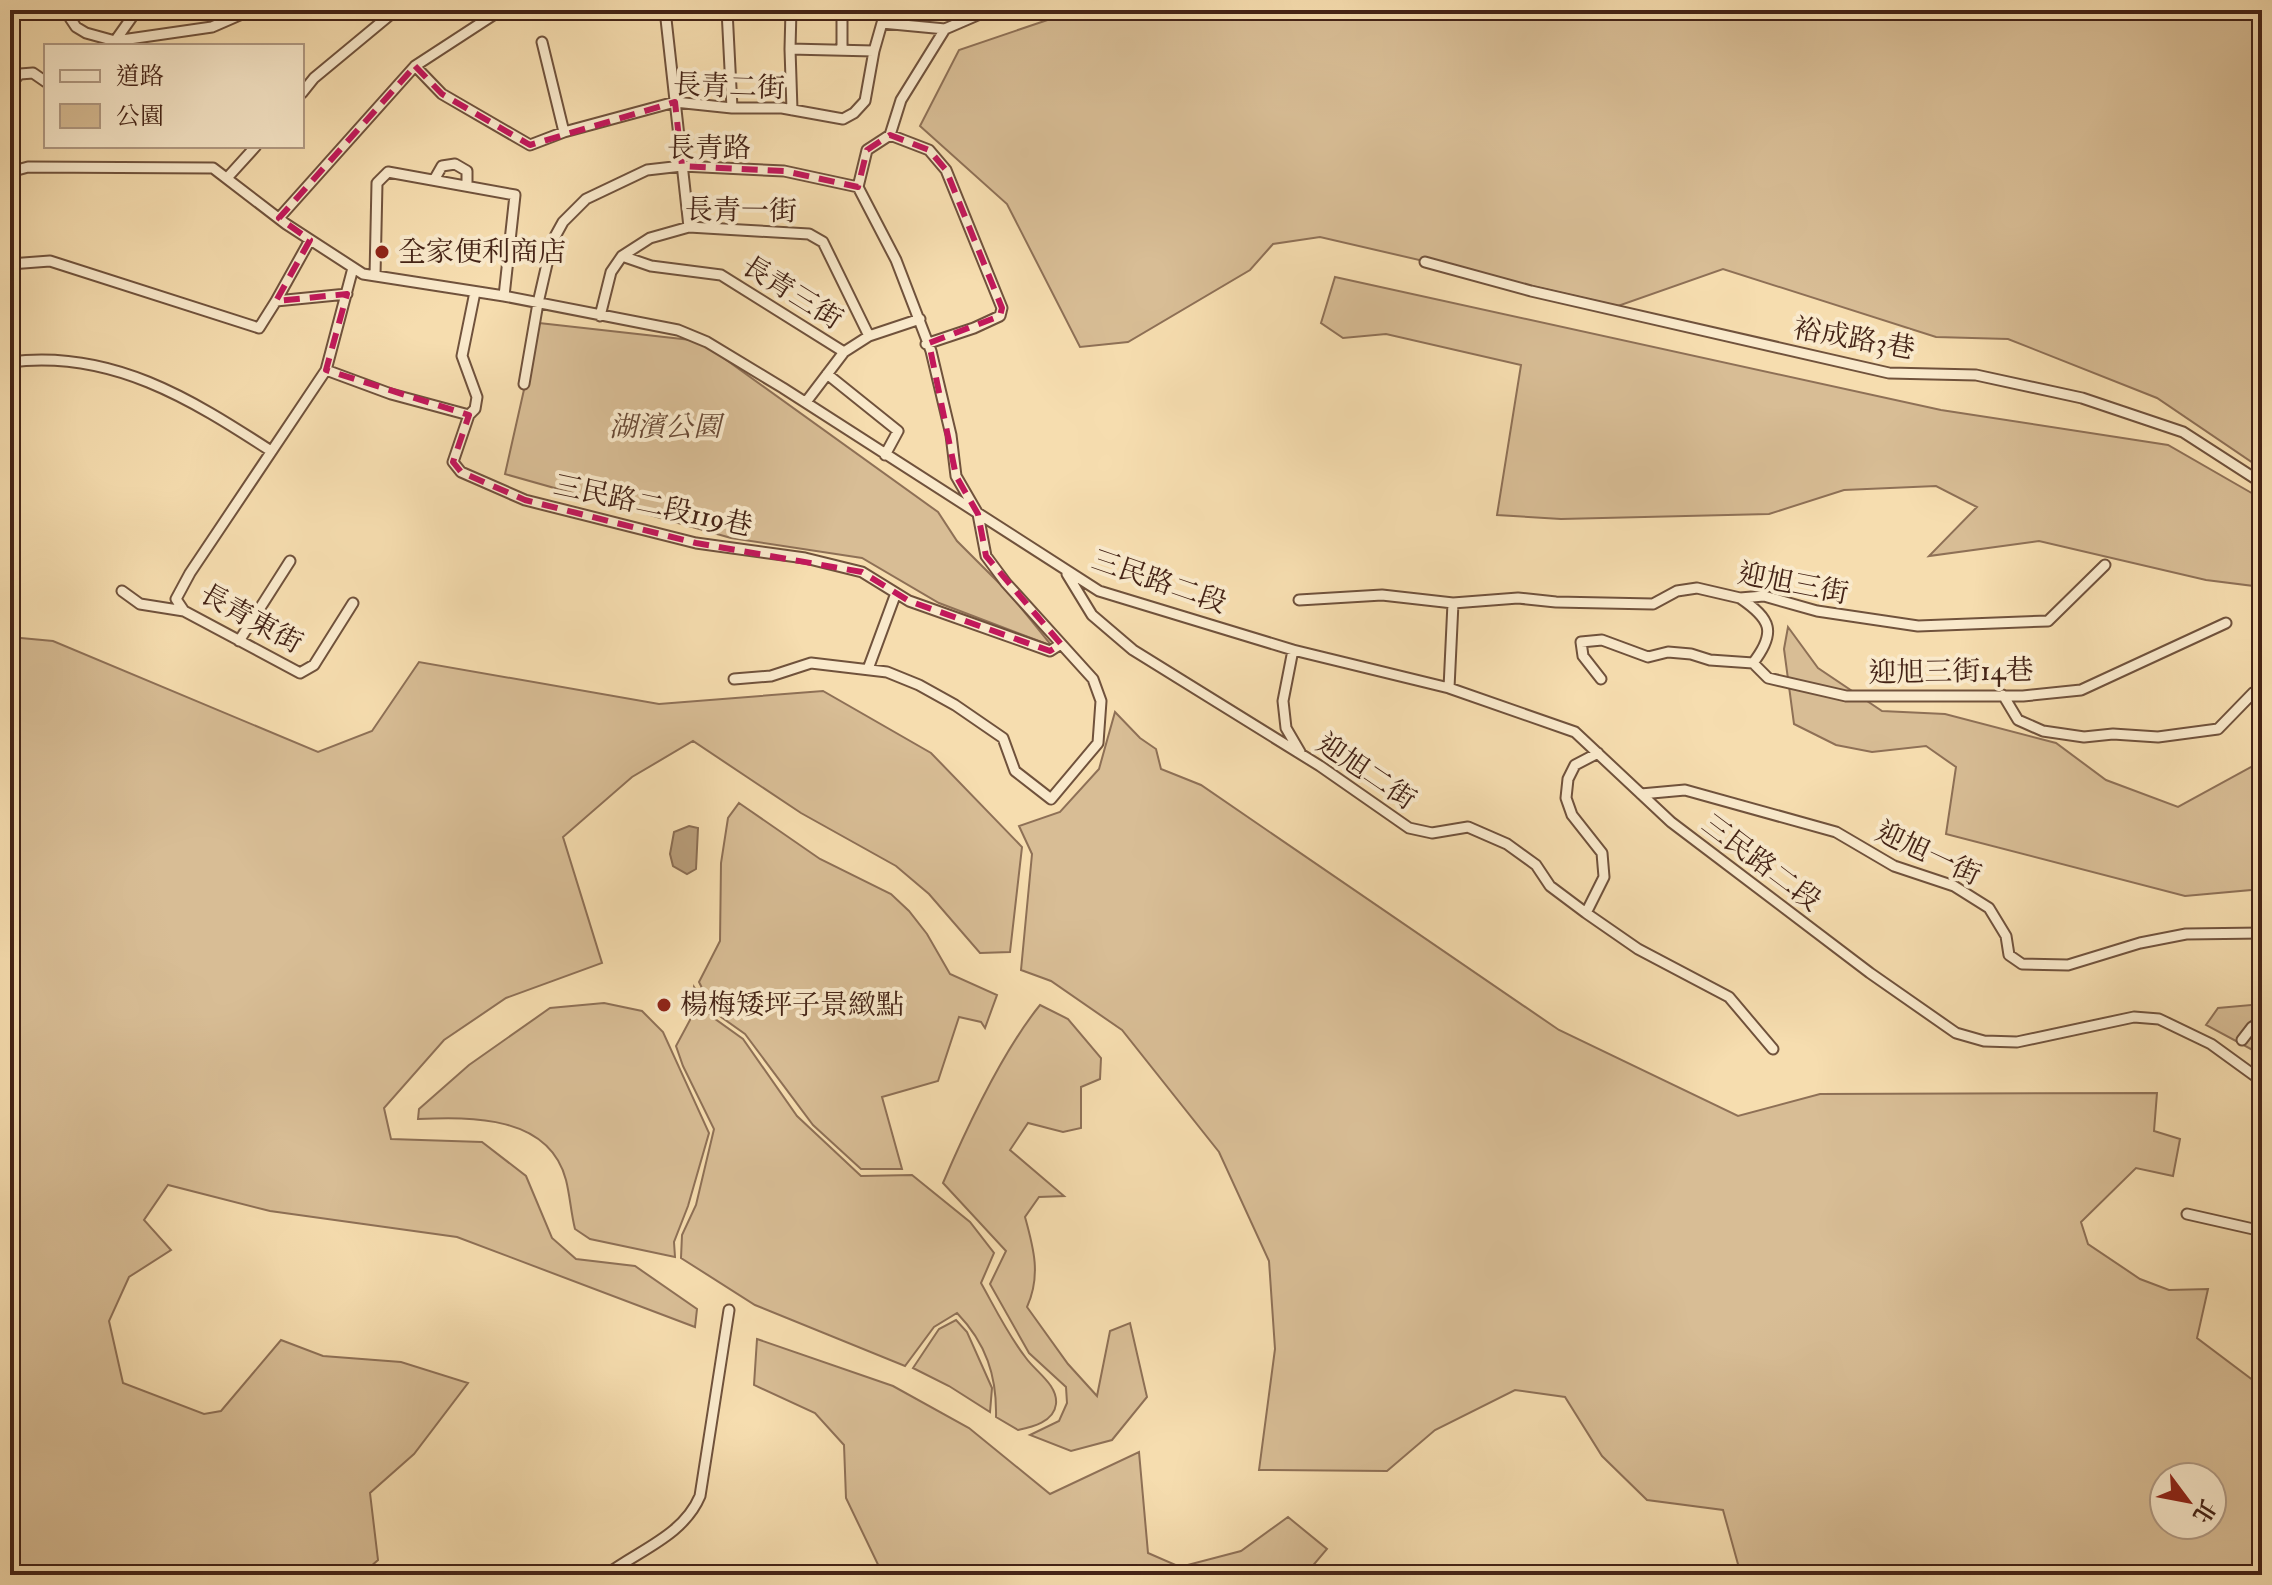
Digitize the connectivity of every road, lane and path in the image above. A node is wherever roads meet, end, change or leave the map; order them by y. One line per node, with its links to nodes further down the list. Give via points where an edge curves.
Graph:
1 (34, 10): 11 (street)
2 (137, 10): 13 (street)
3 (251, 10): 13 (street, via 212,27)
4 (396, 10): 19 (street)
5 (501, 10): 18 (street)
6 (665, 10): 24 (street)
7 (727, 10): 25 (street)
8 (791, 10): 15 (street)
9 (842, 10): 16 (street)
10 (989, 10): 12 (street)
11 (68, 12): 13 (street, via 76,27)
12 (945, 29): 17 (street, via 882,23); 28 (street, via 901,100)
13 (115, 41)
14 (542, 42): 27 (street)
15 (790, 49): 16 (street); 26 (street)
16 (842, 50): 17 (street)
17 (874, 51): 26 (street, 長青二街, via 865,101 854,113 843,119)
18 (415, 66): 27 (street, 長青二街, via 442,94 530,145); 36 (street)
19 (314, 78): 20 (street); 23 (street)
20 (304, 79)
21 (44, 81): 22 (street, via 33,73 20,74)
22 (10, 84)
23 (304, 90)
24 (675, 102): 25 (street, 長青二街); 27 (street, 長青二街); 30 (street)
25 (732, 108): 26 (street, 長青二街)
26 (792, 110)
27 (564, 132)
28 (890, 135): 35 (street, via 867,150); 52 (street, via 929,150 946,170 1002,308 1000,316)
29 (254, 148): 32 (street)
30 (682, 166): 35 (street, 長青路, via 784,171); 37 (street); 48 (street, 長青路, via 647,170 586,199 552,242)
31 (10, 172): 32 (street, 三民路二段, via 28,167 180,166 213,168)
32 (227, 178): 36 (street, 三民路二段)
33 (434, 180): 34 (street); 34 (street, via 442,166 455,164 467,171); 43 (street, via 388,172 377,183)
34 (467, 186): 46 (street, via 515,195)
35 (858, 187): 50 (street)
36 (279, 218): 38 (street, 三民路二段)
37 (689, 227): 39 (street, 長青一街, via 650,238); 51 (street, 長青一街, via 809,234 823,242)
38 (310, 240): 42 (street, 三民路二段); 47 (street)
39 (622, 256): 49 (street, via 611,272); 53 (street, 長青三街, via 651,266 721,275)
40 (1425, 262): 62 (street, 裕成路3巷, via 1889,373 1976,375 2082,398 2183,432)
41 (10, 264): 47 (street, via 50,261 259,328)
42 (353, 268): 43 (street, 三民路二段); 45 (street, 長青東街)
43 (375, 276): 44 (street, 三民路二段)
44 (475, 292): 46 (street, 三民路二段); 59 (street, 三民路二段119巷, via 462,356 477,397)
45 (347, 294): 47 (street); 55 (street, 長青東街)
46 (504, 296): 48 (street, 三民路二段)
47 (276, 301)
48 (538, 303): 49 (street, 三民路二段); 57 (street, 長青路)
49 (600, 316): 58 (street, 三民路二段, via 678,330 707,342)
50 (920, 319): 51 (street); 52 (street)
51 (869, 336): 53 (street)
52 (926, 344): 63 (street, via 951,435 956,476)
53 (844, 352): 56 (street)
54 (10, 362): 60 (street, via 89,365 142,379 189,399)
55 (326, 370): 59 (street); 60 (street, 長青東街)
56 (827, 374): 58 (street); 61 (street, via 898,431)
57 (524, 384)
58 (806, 402): 61 (street, 三民路二段)
59 (469, 415): 68 (street, 三民路二段119巷, via 453,462 461,472 525,500 696,543 862,572)
60 (271, 451): 73 (street, 長青東街, via 183,586 176,599)
61 (885, 455): 63 (street, 三民路二段)
62 (2262, 483)
63 (978, 514): 66 (street, 三民路二段); 76 (street, via 986,556)
64 (290, 561): 75 (street)
65 (2105, 565): 69 (street, 迎旭三街, via 2048,621 1918,626 1817,611 1764,596)
66 (1066, 572): 77 (street, 三民路二段, via 1099,591); 86 (street, 迎旭二街, via 1092,615 1133,650)
67 (122, 591): 73 (street, via 140,604)
68 (896, 593): 76 (street, 三民路二段119巷, via 1050,651); 79 (street)
69 (1740, 598): 72 (street, 迎旭三街, via 1697,588 1677,591 1653,604 1518,598); 78 (street, via 1761,612 1769,626 1766,646)
70 (1299, 600): 72 (street, 迎旭三街, via 1382,595)
71 (353, 603): 75 (street, 長青東街, via 314,665 300,673)
72 (1453, 603): 82 (street)
73 (184, 611): 75 (street, 長青東街)
74 (2226, 623): 84 (street, 迎旭三街14巷, via 2081,690)
75 (239, 641)
76 (1061, 644): 79 (street, via 1093,679 1101,721 1098,743 1051,799 1015,771 1003,738 919,685)
77 (1293, 650): 82 (street, 三民路二段); 86 (street, via 1283,701 1286,728)
78 (1753, 663): 81 (street, via 1668,652 1648,657 1602,640 1581,642 1583,656); 84 (street, 迎旭三街14巷, via 1768,678 1846,696)
79 (868, 669): 80 (street, via 811,663 771,676)
80 (734, 679)
81 (1601, 679)
82 (1449, 688): 85 (street, 三民路二段, via 1575,732)
83 (2262, 688): 84 (street, via 2218,729 2158,737 2043,731 2018,720)
84 (2003, 695)
85 (1598, 753): 87 (street, 三民路二段); 88 (street, via 1575,765 1566,798 1572,815 1602,853 1604,877)
86 (1302, 755): 88 (street, 迎旭二街, via 1409,828 1432,833 1468,827 1507,844)
87 (1641, 794): 89 (street, 迎旭一街, via 1685,790 1836,832 1894,866 1954,886 1989,908 2006,936 2009,955 2022,964 2068,965 2186,934); 93 (street, 三民路二段, via 1870,973 1956,1033 2017,1042 2134,1017 2159,1019 2211,1044)
88 (1586, 913): 92 (street, 迎旭二街, via 1638,949 1729,997)
89 (2262, 933)
90 (2262, 1021): 91 (street)
91 (2242, 1040)
92 (1773, 1049)
93 (2262, 1081)
94 (2187, 1214): 95 (street)
95 (2262, 1231)
96 (2262, 1268): 98 (street)
97 (729, 1310): 99 (street, via 695,1509 686,1522)
98 (2262, 1314)
99 (606, 1575)

